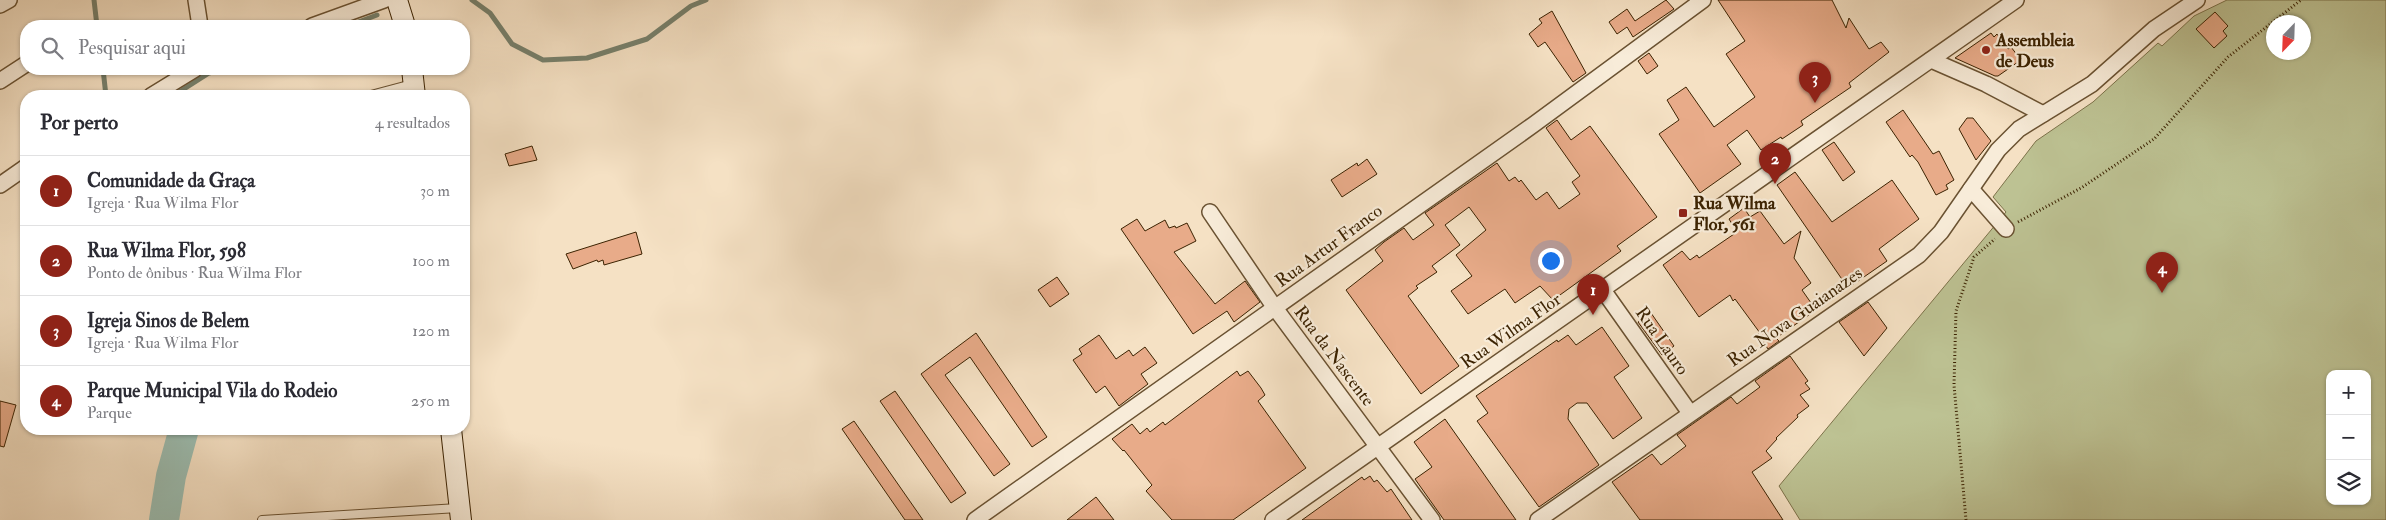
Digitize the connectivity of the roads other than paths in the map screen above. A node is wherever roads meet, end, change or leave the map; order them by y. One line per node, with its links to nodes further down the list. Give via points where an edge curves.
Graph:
1 (9, 0): 8 (street)
2 (196, 0): 9 (street)
3 (384, 0): 10 (street)
4 (397, 0): 11 (street)
5 (1703, 0): 26 (street, Rua Artur Franco)
6 (2016, 0): 12 (street, Rua Wilma Flor)
7 (2197, 0): 19 (street, Rua Nova Guaianazes, via 2154,29 2092,84)
8 (0, 5)
9 (199, 20)
10 (329, 20)
11 (403, 20)
12 (1931, 60): 19 (street); 25 (street, Rua Wilma Flor)
13 (20, 68): 15 (street)
14 (185, 75): 17 (street)
15 (0, 81)
16 (414, 83): 18 (lane)
17 (161, 90)
18 (389, 90)
19 (2043, 114): 22 (street, Rua Nova Guaianazes, via 2007,140)
20 (20, 171): 21 (street)
21 (1, 182)
22 (1971, 189): 24 (street); 27 (street, Rua Nova Guaianazes, via 1941,232 1919,255)
23 (1210, 212): 26 (street, Rua da Nascente)
24 (2006, 229)
25 (1603, 290): 27 (street, Rua Lauro); 29 (street, Rua Wilma Flor)
26 (1275, 308): 29 (street, Rua da Nascente); 32 (street, Rua Artur Franco)
27 (1690, 413): 35 (street, Rua Nova Guaianazes)
28 (452, 435): 30 (street)
29 (1378, 446): 33 (street, Rua Wilma Flor); 34 (street, Rua da Nascente)
30 (461, 514): 31 (lane)
31 (262, 520)
32 (975, 520)
33 (1273, 520)
34 (1432, 520)
35 (1538, 520)

